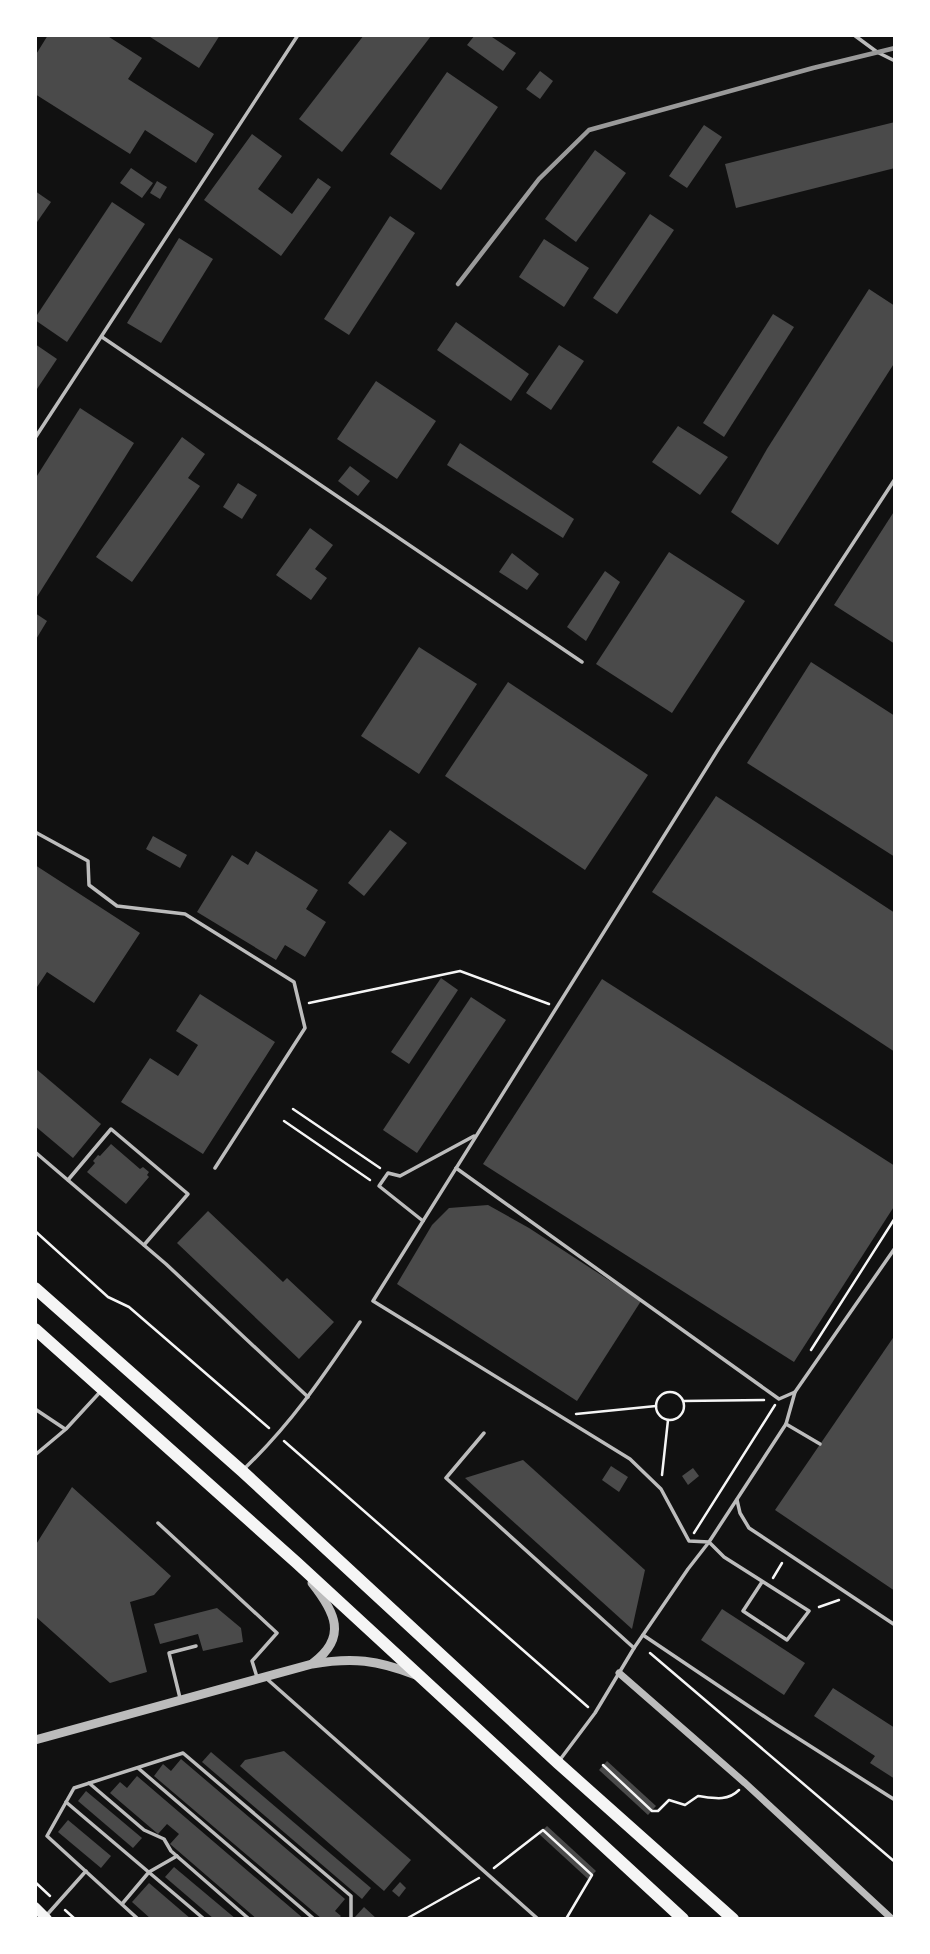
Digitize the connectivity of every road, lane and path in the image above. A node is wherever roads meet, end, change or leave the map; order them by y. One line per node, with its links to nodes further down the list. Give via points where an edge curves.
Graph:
1 (298, 35): 4 (lane)
2 (854, 35): 3 (lane)
3 (895, 61)
4 (102, 337): 5 (lane); 7 (lane)
5 (35, 438)
6 (895, 479): 10 (lane)
7 (582, 662)
8 (35, 832): 9 (lane, via 88,861 89,885 117,906 185,914 294,982)
9 (299, 1005): 10 (path, via 460,971); 15 (lane, via 305,1028)
10 (557, 1007): 13 (lane)
11 (293, 1109): 17 (path)
12 (284, 1121): 19 (path)
13 (478, 1134): 16 (lane); 17 (lane, via 400,1175)
14 (35, 1152): 18 (lane)
15 (215, 1168)
16 (456, 1168): 20 (lane); 30 (lane)
17 (388, 1173): 19 (lane)
18 (68, 1180): 22 (lane); 22 (lane, via 111,1129 188,1194)
19 (379, 1186): 20 (lane)
20 (423, 1221): 34 (lane, via 373,1301)
21 (35, 1231): 39 (path)
22 (144, 1245): 29 (lane)
23 (895, 1248): 28 (lane)
24 (35, 1288): 42 (highway)
25 (360, 1322): 29 (lane)
26 (35, 1329): 27 (highway)
27 (102, 1390): 37 (lane); 48 (highway)
28 (795, 1392): 30 (lane); 36 (lane)
29 (308, 1396): 39 (lane)
30 (779, 1399): 31 (path)
31 (683, 1401): 32 (path, via 677,1394 667,1393 658,1398); 35 (path, via 683,1412)
32 (656, 1406): 34 (path); 35 (path, via 658,1414)
33 (35, 1409): 37 (lane)
34 (560, 1416): 43 (lane, via 630,1459)
35 (668, 1420): 43 (path)
36 (786, 1424): 40 (lane); 44 (lane)
37 (65, 1429): 41 (lane)
38 (484, 1433): 57 (lane, via 446,1478)
39 (278, 1436): 42 (lane); 63 (path)
40 (820, 1444)
41 (35, 1455)
42 (242, 1471): 65 (highway)
43 (661, 1489): 46 (lane, via 689,1541)
44 (737, 1500): 46 (lane); 47 (lane, via 749,1528)
45 (158, 1523): 61 (lane, via 278,1633 252,1661)
46 (709, 1542): 49 (lane); 54 (lane)
47 (788, 1554): 50 (path); 51 (lane)
48 (297, 1563): 58 (street, via 333,1616 332,1643); 60 (highway)
49 (762, 1582): 50 (lane); 52 (lane, via 743,1611 787,1640)
50 (768, 1585): 52 (lane)
51 (850, 1596): 52 (path); 53 (lane)
52 (809, 1611)
53 (895, 1625)
54 (643, 1635): 55 (lane); 70 (lane)
55 (638, 1643): 57 (lane); 74 (path)
56 (196, 1646): 62 (lane, via 169,1653)
57 (634, 1648): 59 (lane)
58 (312, 1664): 60 (street, via 360,1659); 61 (street)
59 (619, 1673): 63 (lane); 69 (street)
60 (418, 1675): 87 (highway)
61 (261, 1678): 62 (street); 85 (lane)
62 (181, 1700): 64 (street)
63 (595, 1713): 65 (lane)
64 (35, 1740)
65 (558, 1763): 88 (highway)
66 (603, 1765): 69 (path, via 652,1811 668,1800 685,1805 698,1796 733,1796)
67 (137, 1768): 68 (lane); 83 (lane); 84 (lane, via 183,1753 351,1896)
68 (89, 1783): 71 (lane, via 74,1788); 73 (lane, via 144,1830 164,1839)
69 (745, 1783): 89 (street)
70 (895, 1800)
71 (66, 1802): 75 (lane, via 47,1836); 76 (lane)
72 (543, 1830): 86 (path, via 592,1875)
73 (177, 1856): 76 (lane); 82 (lane)
74 (895, 1862)
75 (86, 1871): 77 (lane); 79 (lane)
76 (149, 1872): 77 (lane); 81 (lane)
77 (121, 1904): 80 (lane)
78 (35, 1908): 79 (main road)
79 (46, 1918)
80 (138, 1919)
81 (204, 1919)
82 (249, 1919)
83 (314, 1919)
84 (351, 1919)
85 (538, 1919)
86 (566, 1919)
87 (683, 1919)
88 (733, 1919)
89 (892, 1919)

